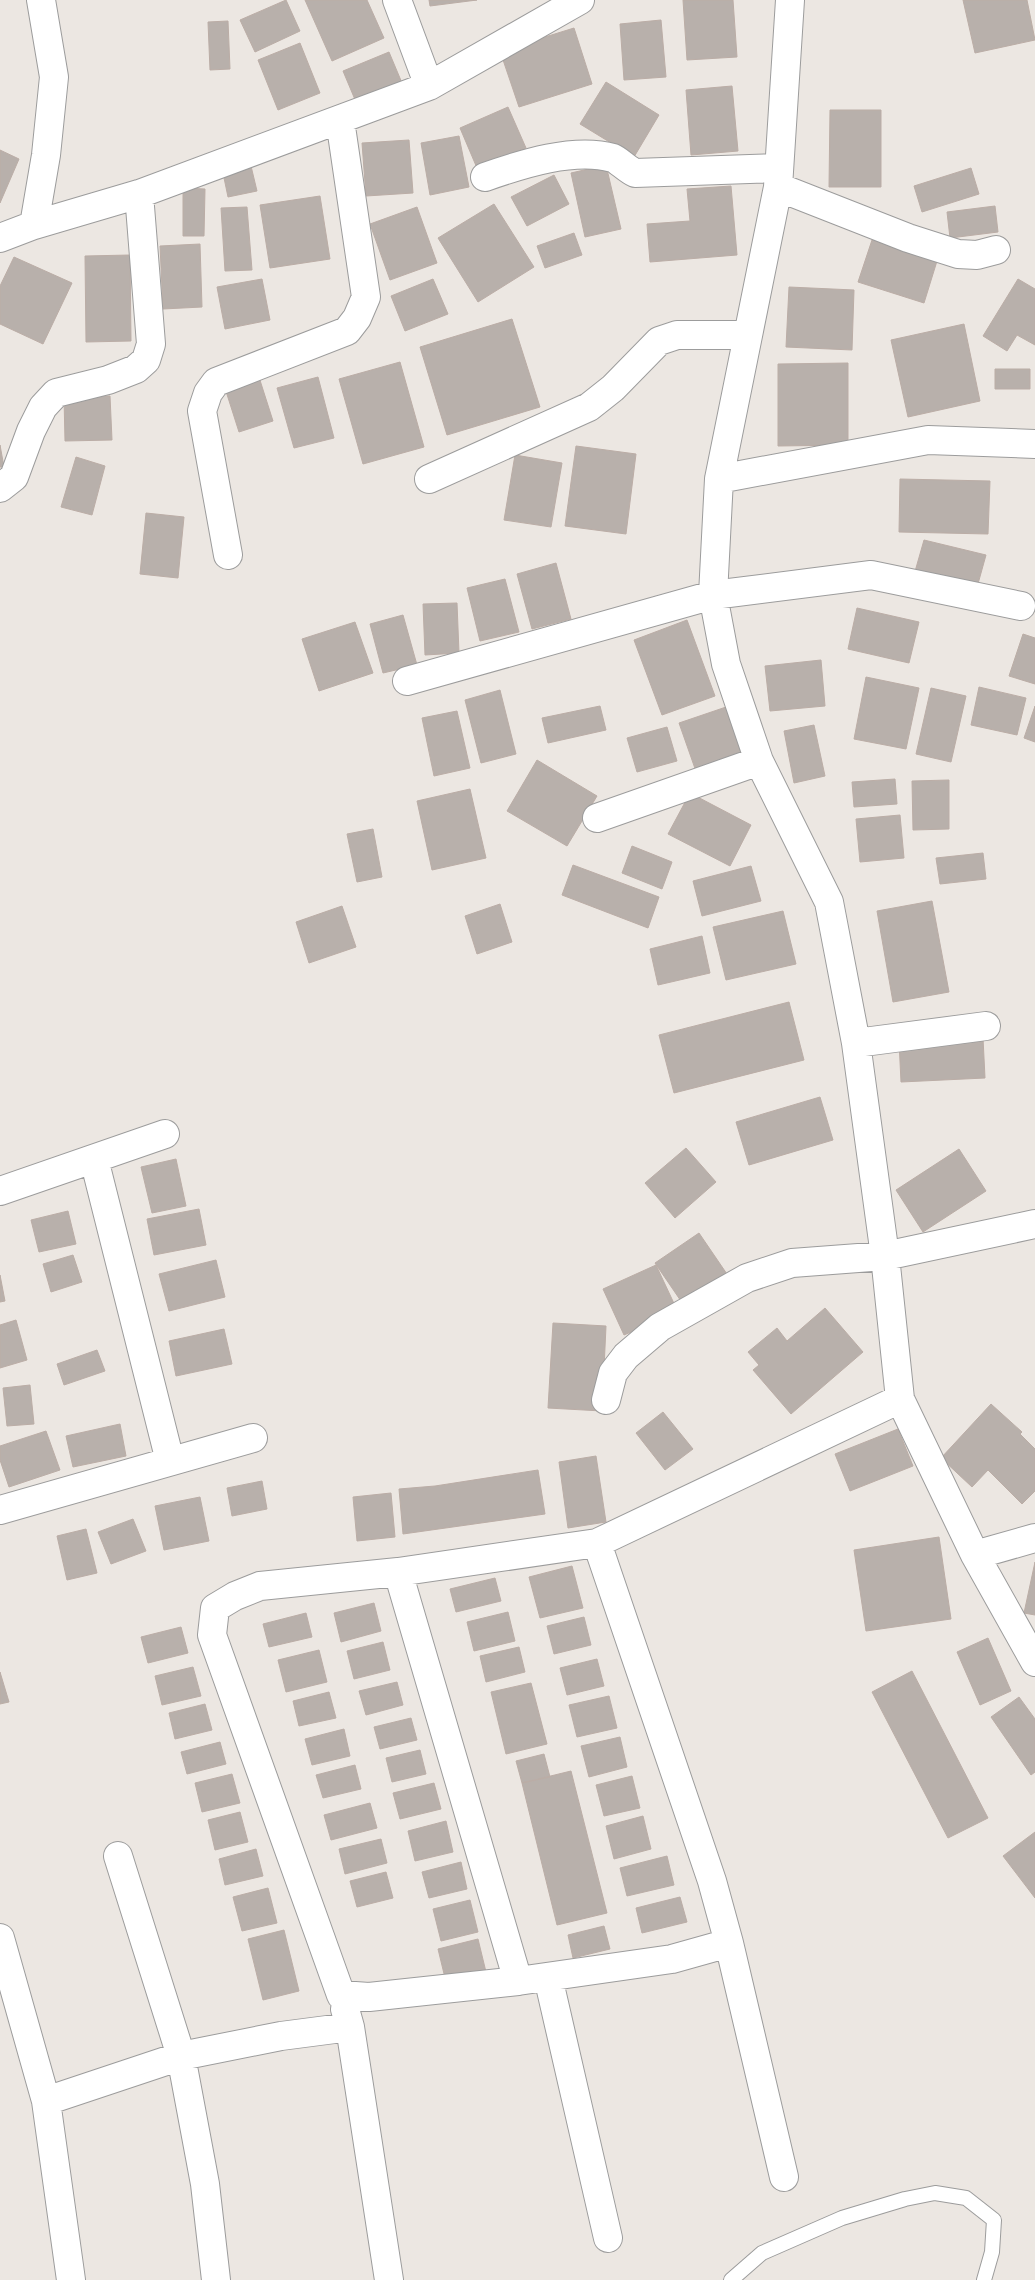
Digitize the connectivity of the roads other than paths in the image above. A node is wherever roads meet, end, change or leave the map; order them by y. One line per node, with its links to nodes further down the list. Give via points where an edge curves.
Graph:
1 (41, 0): 11 (street, via 54,77 46,155)
2 (397, 0): 6 (street)
3 (580, 0): 5 (street)
4 (790, 0): 9 (street)
5 (540, 9): 6 (street)
6 (429, 86): 7 (street)
7 (340, 120): 10 (street); 19 (street, via 366,297 347,331 216,382 208,393 202,412)
8 (485, 177): 9 (street, via 528,162 595,155 616,159 635,173)
9 (779, 178): 13 (street, via 908,238 958,254 977,256); 14 (street)
10 (139, 194): 11 (street); 18 (street, via 150,344 146,360 136,369 108,380 56,393 43,408 31,431 14,477)
11 (34, 225): 12 (street)
12 (0, 238)
13 (996, 250)
14 (748, 335): 16 (street, via 677,335 659,341 613,388 589,407); 17 (street)
15 (1035, 444): 17 (street, via 928,440)
16 (429, 479)
17 (719, 479): 20 (street)
18 (0, 488)
19 (228, 555)
20 (712, 595): 21 (street, via 871,575); 22 (street); 23 (street, via 726,664)
21 (1021, 606)
22 (407, 681)
23 (759, 761): 24 (street); 26 (street, via 829,902)
24 (597, 818)
25 (986, 1026): 26 (street)
26 (856, 1043): 31 (street)
27 (165, 1134): 28 (street)
28 (94, 1159): 29 (street); 35 (street)
29 (0, 1191)
30 (1035, 1224): 31 (street)
31 (885, 1256): 32 (street); 33 (street, via 792,1262 748,1278 660,1327 626,1356 613,1373)
32 (900, 1399): 38 (street); 39 (street)
33 (606, 1400)
34 (253, 1438): 35 (street)
35 (170, 1461): 36 (street)
36 (0, 1510)
37 (1035, 1538): 39 (street)
38 (597, 1543): 40 (street); 44 (street, via 712,1881)
39 (975, 1555): 41 (street)
40 (398, 1572): 46 (street); 47 (street, via 260,1586 215,1608 212,1635)
41 (1035, 1662)
42 (118, 1856): 49 (street)
43 (0, 1938): 50 (street)
44 (728, 1943): 45 (street, via 672,1959); 51 (street)
45 (548, 1977): 46 (street); 52 (street)
46 (518, 1981): 47 (street, via 369,1998)
47 (340, 1995): 48 (street)
48 (350, 2026): 49 (street); 55 (street)
49 (181, 2056): 50 (street); 54 (street, via 206,2184)
50 (46, 2100): 53 (street)
51 (784, 2177)
52 (608, 2238)
53 (71, 2280)
54 (216, 2280)
55 (389, 2280)
56 (731, 2280): 57 (lane, via 762,2253 869,2210 935,2193 966,2198 994,2220 992,2252)
57 (984, 2280)

